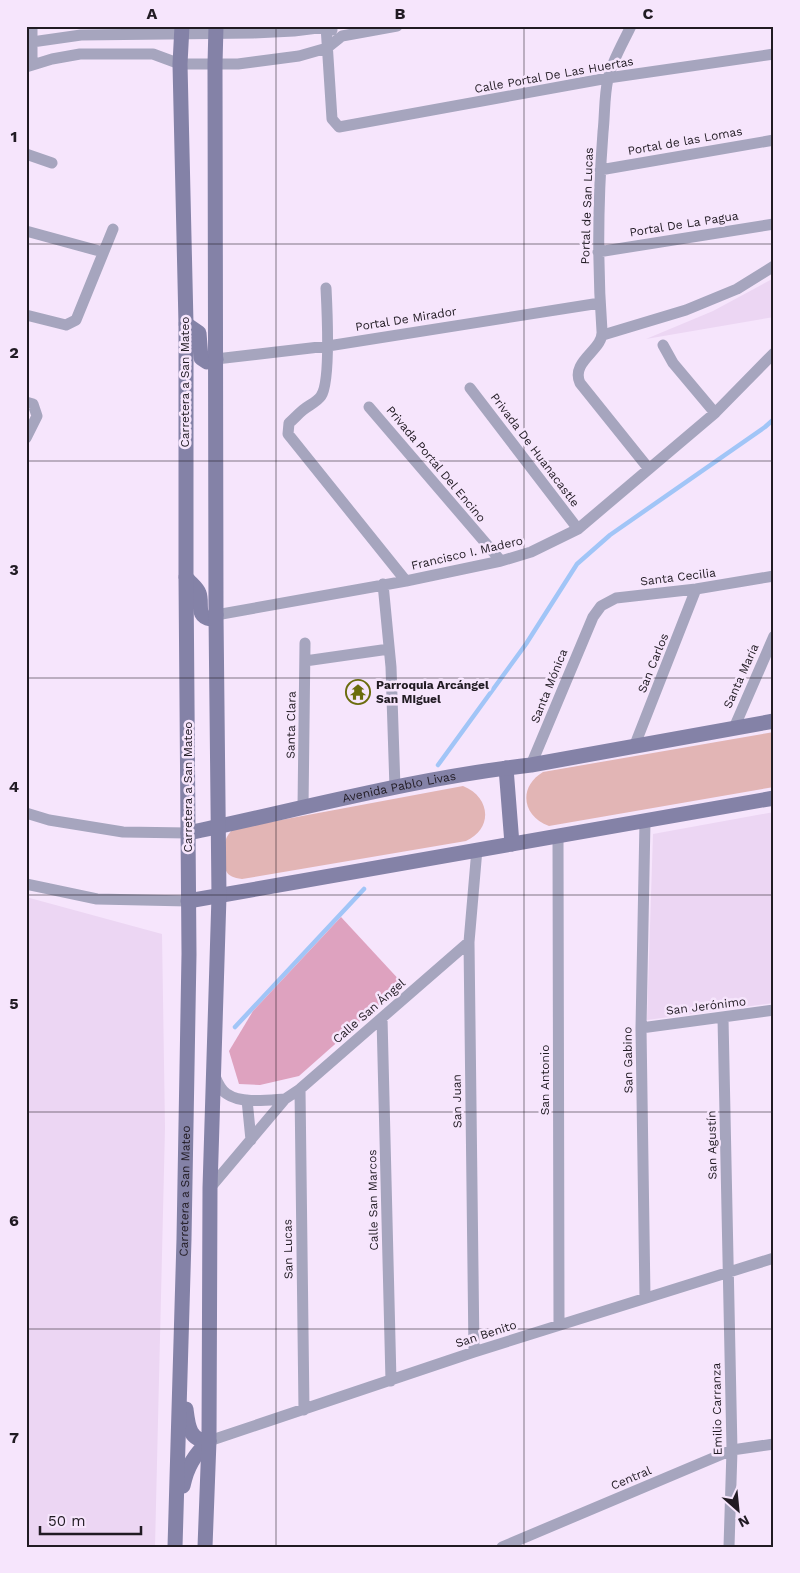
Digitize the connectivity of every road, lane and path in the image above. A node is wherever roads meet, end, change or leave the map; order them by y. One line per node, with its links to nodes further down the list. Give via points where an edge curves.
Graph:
1 (32, 26): 8 (street)
2 (397, 26): 7 (street)
3 (631, 26): 14 (street, Portal de San Lucas)
4 (326, 27): 6 (street, via 294,31); 7 (street); 9 (street)
5 (182, 30): 6 (street); 8 (street, via 80,35); 11 (main road, Carretera a San Mateo)
6 (216, 30): 12 (main road, Carretera a San Mateo)
7 (342, 36): 9 (street)
8 (29, 44): 13 (street)
9 (327, 48): 12 (street, via 299,56); 14 (street, Calle Portal De Las Huertas, via 332,119 339,127)
10 (774, 54): 14 (street, Calle Portal De Las Huertas)
11 (180, 64): 12 (street); 13 (street, via 153,54 80,54); 28 (main road, Carretera a San Mateo)
12 (215, 64): 33 (main road, Carretera a San Mateo)
13 (29, 65)
14 (608, 78): 18 (street, Portal de San Lucas)
15 (774, 140): 18 (street, Portal de las Lomas)
16 (26, 154): 17 (street)
17 (52, 163)
18 (600, 170): 23 (street, Portal de San Lucas)
19 (774, 224): 23 (street, Portal De La Pagua)
20 (113, 229): 22 (street)
21 (26, 231): 22 (street)
22 (104, 252): 27 (street, via 76,320 66,325)
23 (598, 252): 26 (street, Portal de San Lucas)
24 (774, 266): 29 (street, via 736,288 686,310)
25 (326, 288): 31 (street)
26 (600, 303): 29 (street, Portal de San Lucas); 31 (street, Portal De Mirador)
27 (26, 315)
28 (186, 324): 33 (main road, via 199,333 201,358 207,362); 43 (main road, Carretera a San Mateo)
29 (602, 334): 39 (street, via 579,368 577,377)
30 (663, 345): 37 (street, via 673,363)
31 (328, 346): 33 (street, Portal De Mirador); 44 (street, via 322,395 289,424 288,434)
32 (774, 353): 37 (street, Francisco I. Madero)
33 (216, 359): 47 (main road, Carretera a San Mateo)
34 (470, 388): 40 (street, Privada De Huanacastle)
35 (26, 402): 38 (street, via 33,404 37,416)
36 (369, 407): 41 (street, Privada Portal Del Encino)
37 (715, 413): 39 (street, Francisco I. Madero)
38 (26, 438)
39 (649, 469): 40 (street, Francisco I. Madero)
40 (578, 529): 41 (street, Francisco I. Madero, via 531,552)
41 (501, 561): 44 (street, Francisco I. Madero)
42 (774, 576): 46 (street, Santa Cecilia)
43 (186, 577): 47 (main road, via 199,593 202,615 210,619); 64 (main road, Carretera a San Mateo)
44 (406, 580): 45 (street, Francisco I. Madero)
45 (383, 584): 47 (street, Francisco I. Madero); 51 (street)
46 (696, 589): 48 (street, Santa Cecilia, via 616,598 601,606); 55 (street, San Carlos)
47 (216, 615): 63 (main road, Carretera a San Mateo)
48 (593, 617): 56 (street, Santa Mónica)
49 (774, 636): 54 (street, Santa María)
50 (305, 643): 52 (street, Santa Clara)
51 (389, 649): 52 (street); 58 (street)
52 (306, 660): 60 (street, Santa Clara)
53 (774, 721): 54 (main road, Avenida Pablo Livas)
54 (734, 728): 55 (main road, Avenida Pablo Livas)
55 (634, 747): 56 (main road, Avenida Pablo Livas)
56 (531, 765): 57 (main road, Avenida Pablo Livas)
57 (506, 768): 58 (main road, Avenida Pablo Livas); 66 (main road)
58 (395, 788): 60 (main road, Avenida Pablo Livas)
59 (774, 798): 62 (main road)
60 (303, 808): 63 (main road, Avenida Pablo Livas)
61 (26, 813): 64 (street, Avenida Pablo Livas, via 123,832)
62 (645, 821): 65 (main road); 75 (street, San Gabino)
63 (218, 826): 64 (main road, Avenida Pablo Livas); 69 (main road, Carretera a San Mateo)
64 (188, 832): 70 (main road, Carretera a San Mateo)
65 (558, 836): 66 (main road); 85 (street, San Antonio)
66 (512, 844): 67 (main road)
67 (477, 849): 69 (main road); 71 (street, San Juan)
68 (26, 884): 70 (street, via 97,899)
69 (219, 896): 70 (main road); 76 (main road, Carretera a San Mateo)
70 (188, 902): 87 (main road, Carretera a San Mateo)
71 (469, 942): 73 (street, Calle San Ángel); 86 (street, San Juan)
72 (774, 1010): 74 (street, San Jerónimo)
73 (382, 1018): 77 (street, Calle San Ángel); 88 (street, Calle San Marcos)
74 (723, 1018): 75 (street, San Jerónimo); 83 (street, San Agustín)
75 (641, 1028): 84 (street, San Gabino)
76 (213, 1071): 79 (street, via 218,1085 226,1094); 81 (main road, Carretera a San Mateo)
77 (300, 1089): 78 (street, Calle San Ángel); 89 (street, San Lucas)
78 (285, 1099): 79 (street); 80 (street, Calle San Ángel)
79 (247, 1100): 80 (street)
80 (251, 1140): 81 (street, Calle San Ángel)
81 (210, 1188): 90 (main road, Carretera a San Mateo)
82 (774, 1258): 83 (street, San Benito)
83 (729, 1272): 84 (street, San Benito); 92 (street, Emilio Carranza)
84 (645, 1298): 85 (street, San Benito)
85 (559, 1325): 86 (street, San Benito)
86 (474, 1352): 88 (street, San Benito)
87 (180, 1371): 90 (main road, via 190,1432 195,1438); 93 (main road, Carretera a San Mateo)
88 (391, 1381): 89 (street, San Benito)
89 (304, 1410): 90 (street, San Benito)
90 (209, 1441): 93 (main road, via 194,1456 186,1473); 94 (main road, Carretera a San Mateo)
91 (774, 1444): 92 (street, Central)
92 (732, 1450): 95 (street, Central); 96 (street, Emilio Carranza)
93 (177, 1547)
94 (205, 1547)
95 (502, 1547)
96 (729, 1547)

